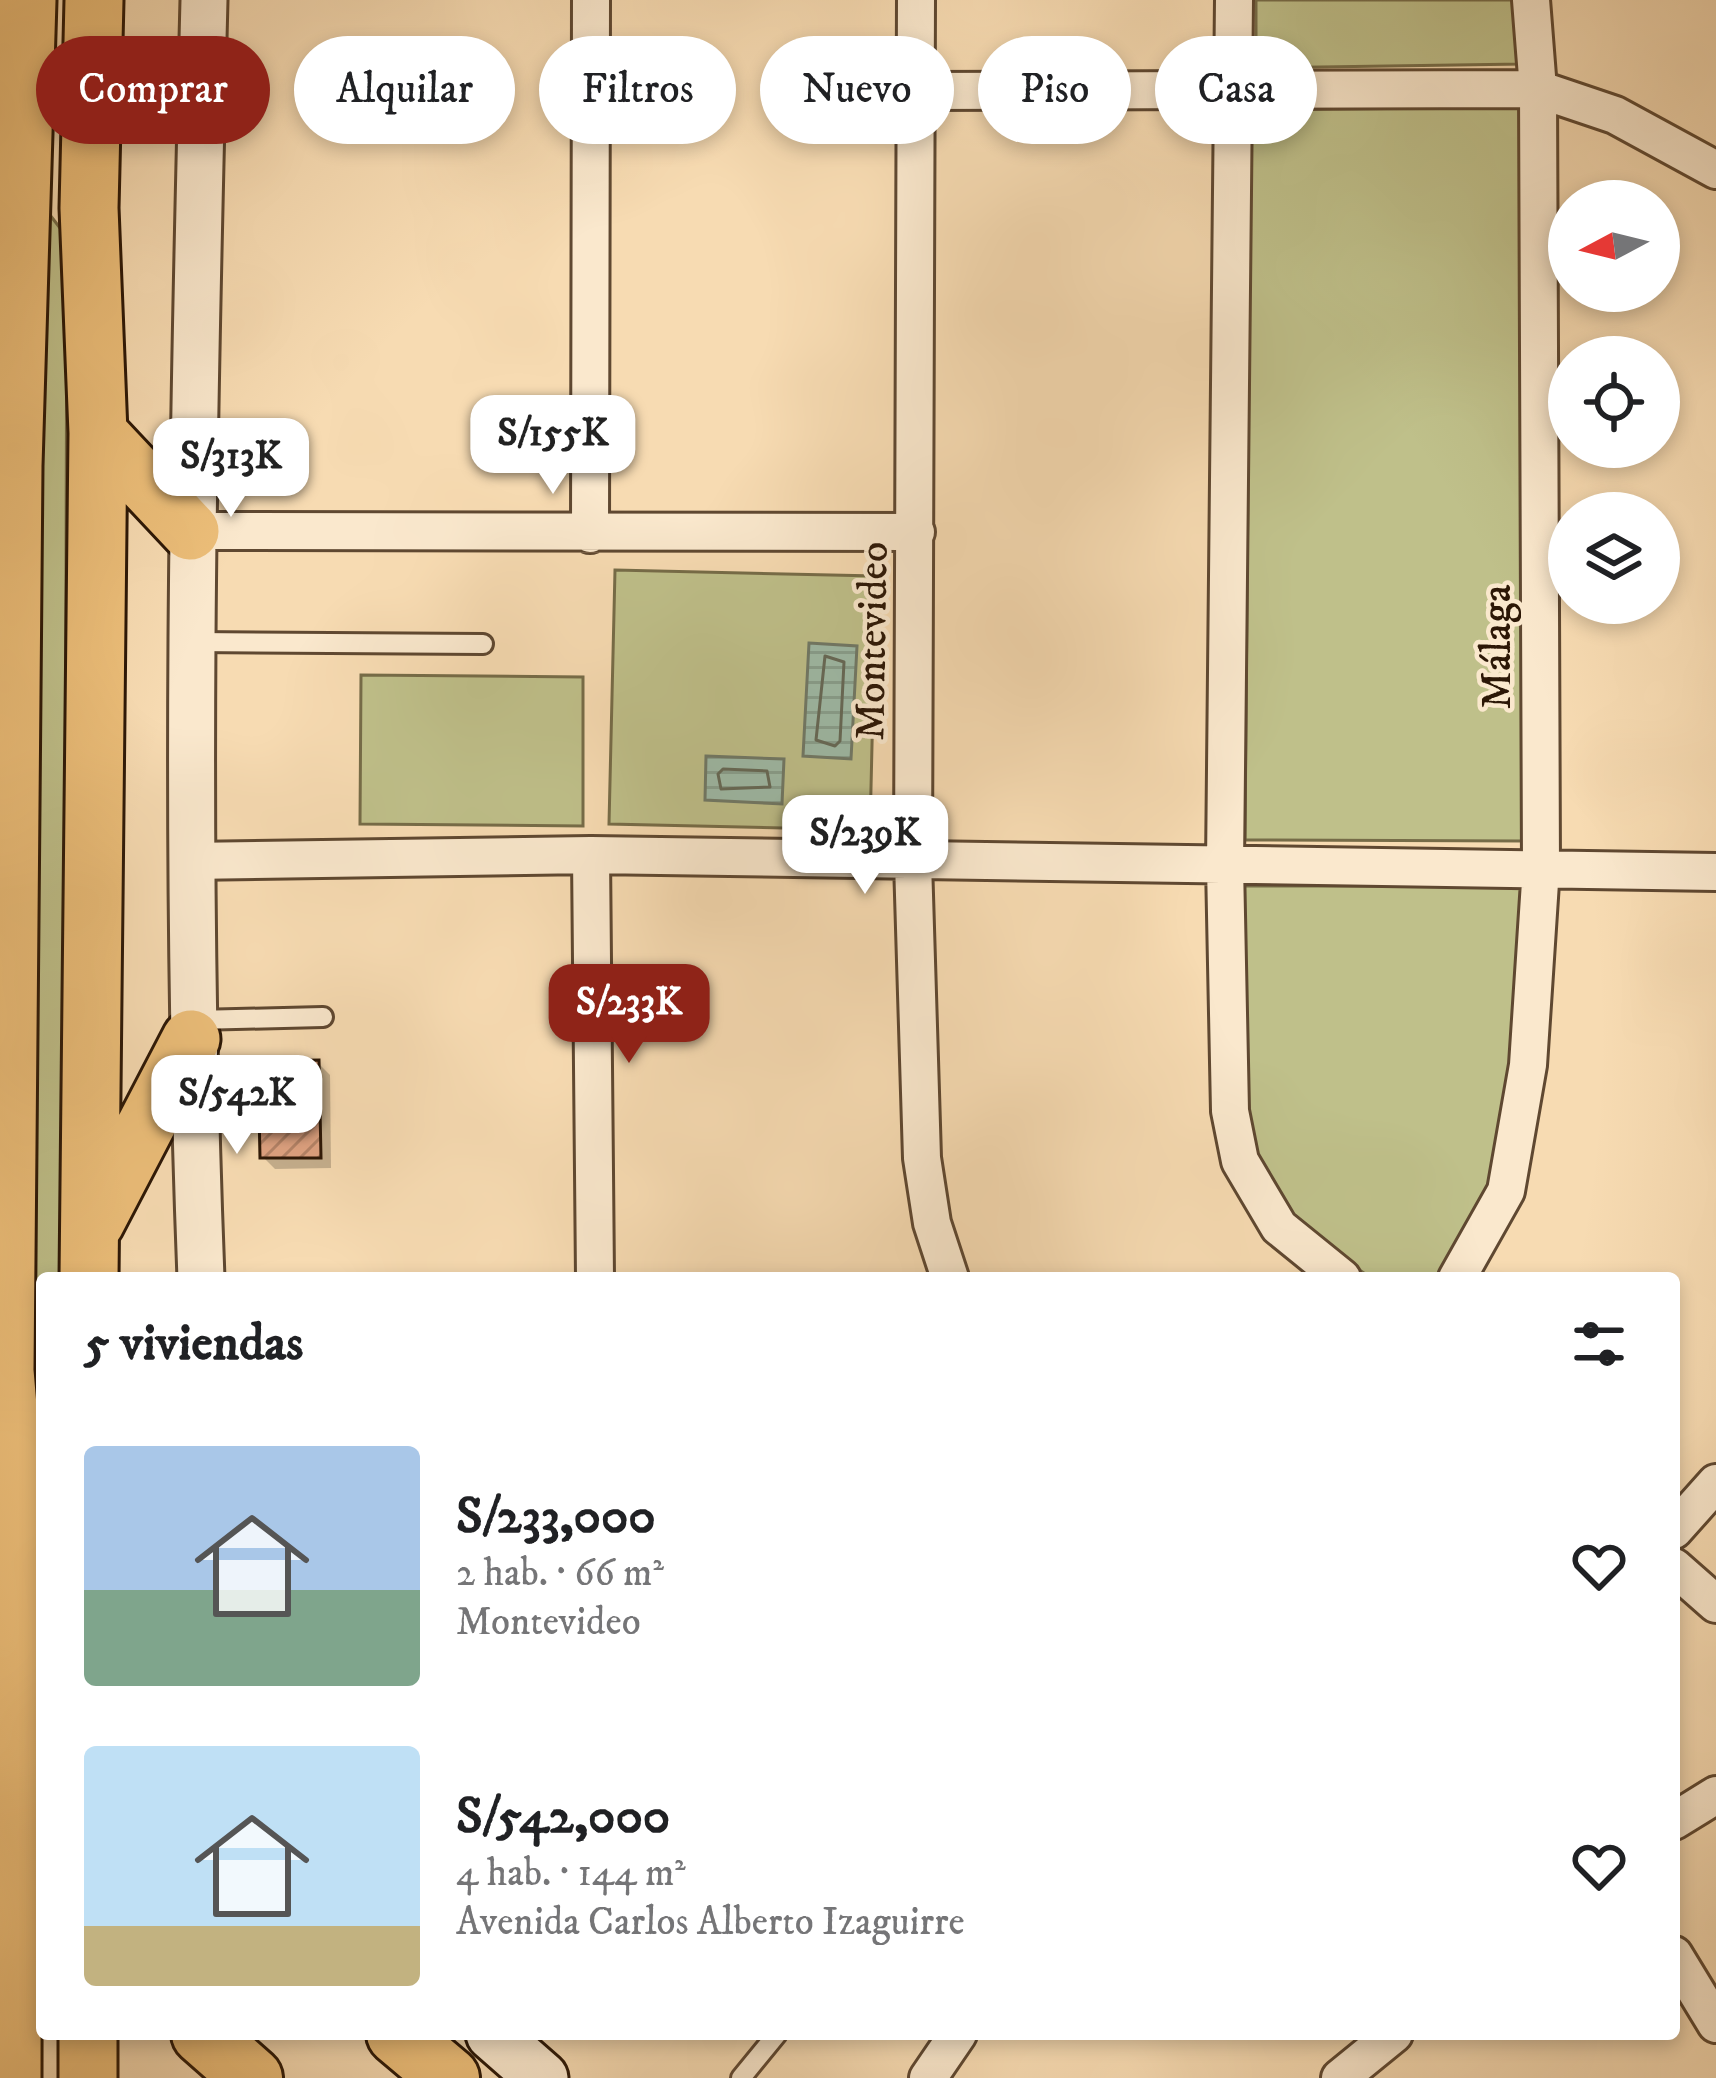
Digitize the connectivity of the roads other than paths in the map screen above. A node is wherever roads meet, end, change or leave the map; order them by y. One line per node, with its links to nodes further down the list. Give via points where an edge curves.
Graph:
1 (27, 0): 18 (main road)
2 (94, 0): 17 (main road)
3 (204, 0): 21 (street)
4 (591, 0): 23 (street)
5 (916, 0): 8 (street, Montevideo)
6 (1234, 0): 9 (street)
7 (1531, 0): 10 (street, Málaga)
8 (916, 36)
9 (1235, 36)
10 (1538, 89): 12 (street); 16 (street, via 1615,115); 30 (street, Málaga)
11 (954, 91): 13 (street)
12 (1317, 91)
13 (1155, 92)
14 (916, 144): 22 (street, Montevideo)
15 (1235, 144): 29 (street)
16 (1716, 170)
17 (89, 208): 18 (main road, via 65,186); 19 (main road)
18 (21, 209): 20 (main road)
19 (98, 433): 21 (main road); 34 (main road)
20 (7, 472): 40 (main road, via 5,1371)
21 (190, 530): 23 (street); 24 (street)
22 (916, 532): 23 (street); 28 (street, Montevideo)
23 (590, 534)
24 (189, 642): 25 (lane); 27 (street)
25 (483, 644)
26 (591, 855): 27 (street); 28 (street); 36 (street)
27 (189, 861): 33 (street)
28 (913, 862): 29 (street); 37 (street, Montevideo, via 922,1158)
29 (1225, 865): 30 (street); 38 (street, via 1230,1111 1240,1160 1280,1227)
30 (1540, 868): 31 (street); 39 (street, Málaga, via 1528,1064 1506,1191)
31 (1716, 872)
32 (323, 1017): 33 (lane)
33 (191, 1029): 34 (main road); 35 (street)
34 (90, 1255)
35 (201, 1272)
36 (596, 1272)
37 (948, 1272)
38 (1335, 1272)
39 (1459, 1272)
40 (18, 1475): 45 (main road)
41 (1716, 1483): 42 (street)
42 (1680, 1523)
43 (1680, 1572): 44 (street)
44 (1716, 1604)
45 (18, 1697): 48 (main road)
46 (1716, 1795): 47 (street)
47 (1680, 1817)
48 (18, 1868): 50 (main road)
49 (1680, 1965): 51 (street)
50 (18, 1990): 58 (main road)
51 (1716, 2024)
52 (209, 2040): 59 (highway)
53 (404, 2040): 60 (highway)
54 (499, 2040): 61 (main road)
55 (772, 2040): 62 (lane)
56 (954, 2040): 63 (street)
57 (1387, 2040): 64 (street)
58 (12, 2078)
59 (252, 2078)
60 (449, 2078)
61 (542, 2078)
62 (741, 2078)
63 (928, 2078)
64 (1340, 2078)

